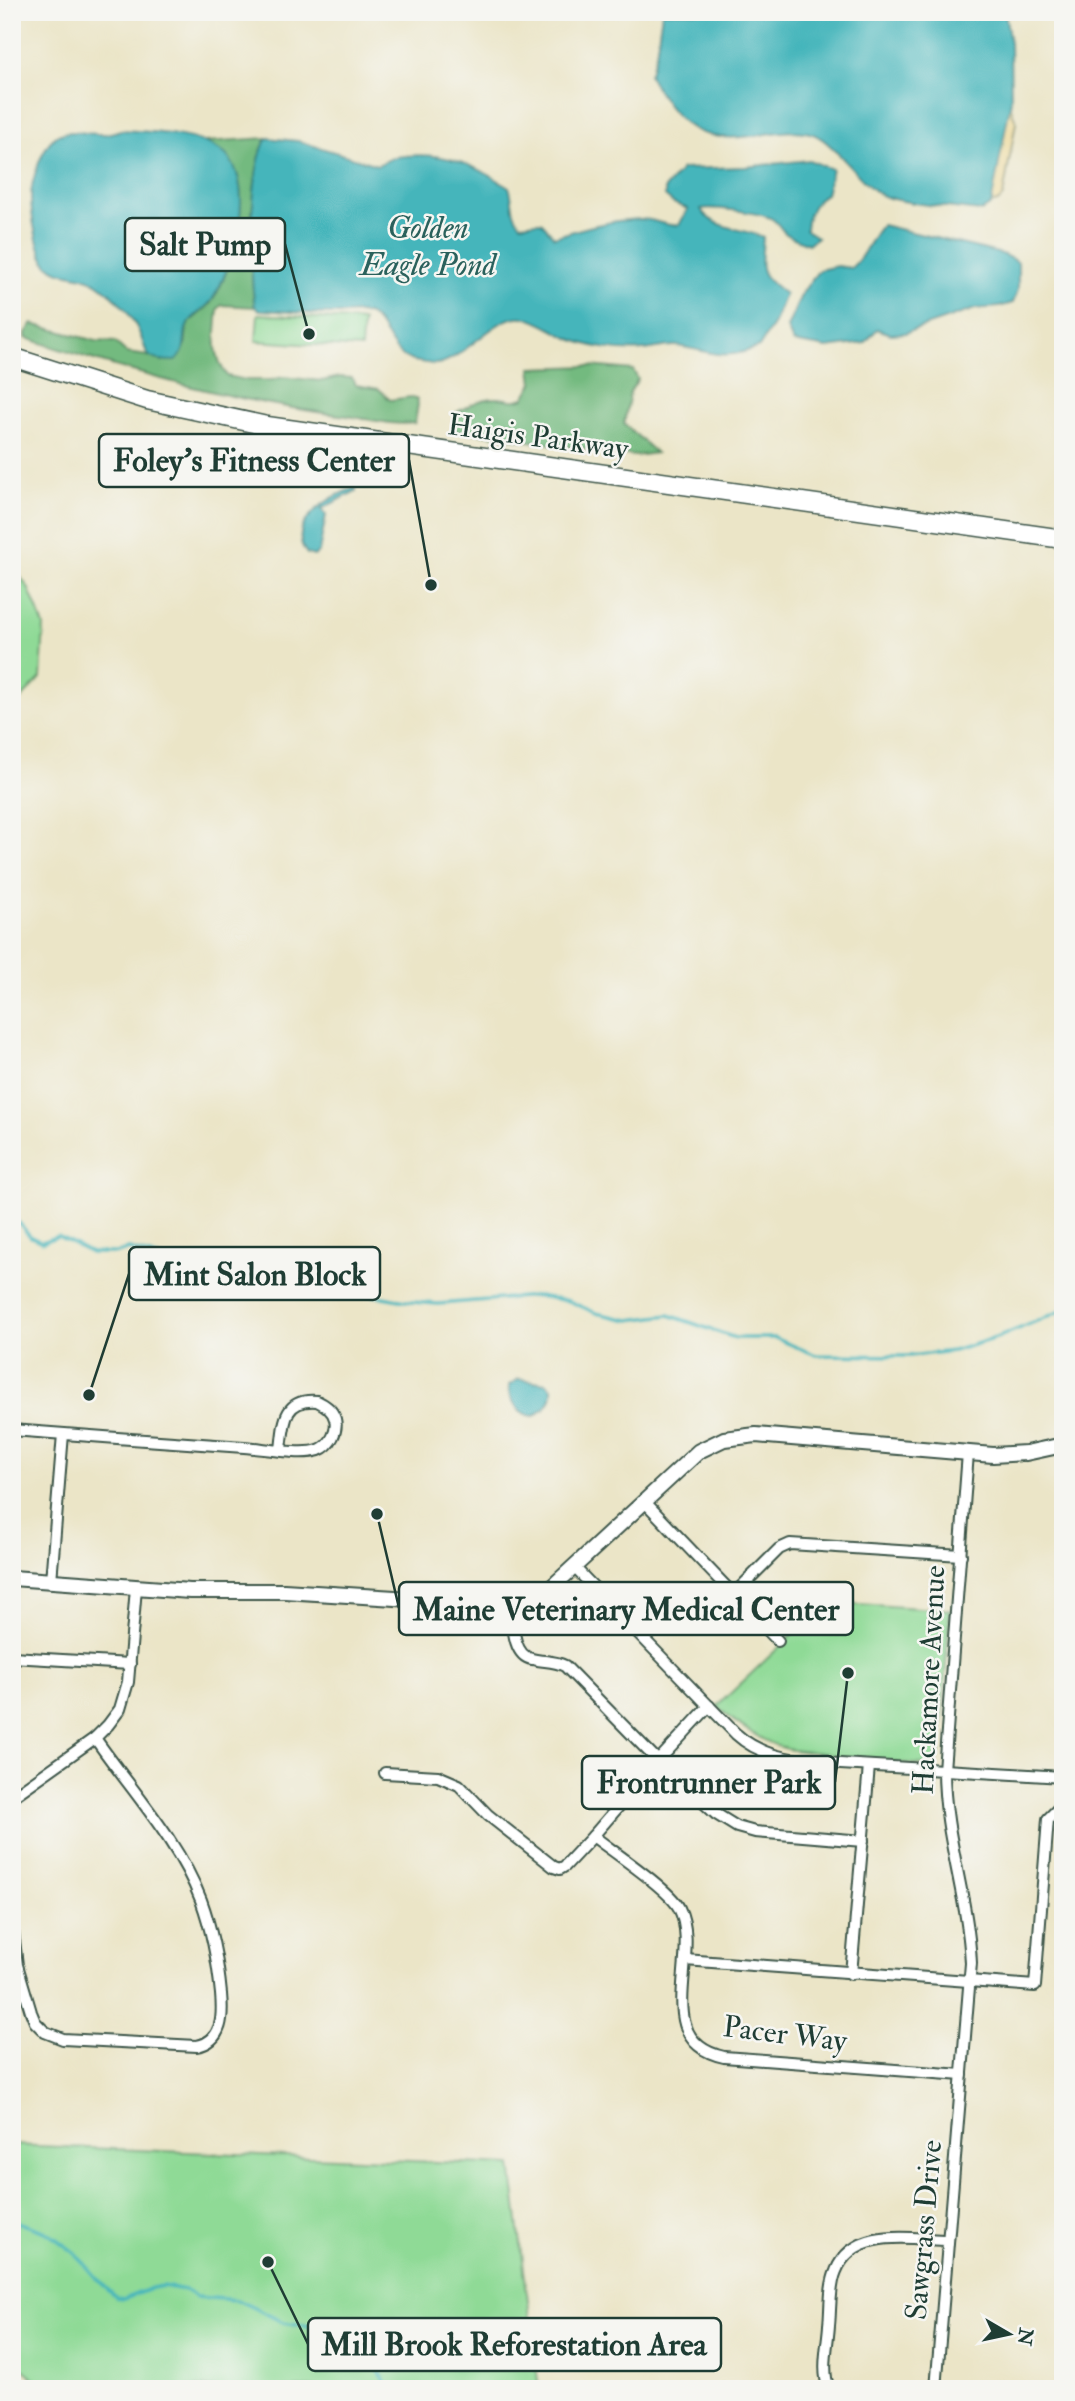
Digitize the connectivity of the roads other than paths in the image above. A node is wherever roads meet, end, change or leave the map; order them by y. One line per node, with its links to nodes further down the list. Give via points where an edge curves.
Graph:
1 (12, 357): 2 (main road, Haigis Parkway, via 147,400 267,426)
2 (1063, 539)
3 (12, 1430): 4 (street)
4 (63, 1434): 6 (street); 12 (street)
5 (1063, 1445): 7 (street, via 1026,1453)
6 (281, 1450): 6 (street, via 323,1448 336,1428 331,1411 317,1401 292,1407 284,1423)
7 (968, 1453): 8 (street, via 737,1436 699,1451); 9 (street, Hackamore Avenue)
8 (645, 1502): 10 (street); 14 (street)
9 (961, 1555): 14 (street, via 790,1544 779,1549); 23 (street, Hackamore Avenue)
10 (575, 1568): 15 (street, via 538,1597); 19 (street)
11 (12, 1578): 12 (street)
12 (51, 1581): 13 (street)
13 (136, 1588): 15 (street, via 284,1591); 18 (street)
14 (733, 1595): 16 (street)
15 (511, 1605): 21 (street, via 516,1642 523,1655 565,1666)
16 (778, 1641)
17 (12, 1657): 18 (street)
18 (130, 1664): 20 (street, via 120,1709)
19 (709, 1706): 21 (street); 22 (street, via 746,1743 768,1754)
20 (95, 1738): 26 (street); 30 (street, via 158,1825 200,1898 218,1972 219,2029 209,2042 197,2046 50,2035 31,2012 17,1965)
21 (658, 1761): 28 (street); 29 (street, via 737,1827)
22 (869, 1766): 23 (street); 29 (street)
23 (944, 1770): 25 (street); 33 (street, Hackamore Avenue, via 947,1824 969,1931)
24 (385, 1773): 28 (street, via 438,1776 459,1785 488,1815 554,1867 565,1866)
25 (1063, 1777)
26 (14, 1791)
27 (1063, 1804): 33 (street, via 1048,1819 1035,1986)
28 (593, 1836): 31 (street, Pacer Way, via 673,1899 684,1922)
29 (863, 1841): 32 (street)
30 (12, 1923)
31 (685, 1961): 32 (street); 34 (street, Pacer Way, via 684,2023 698,2044 714,2054)
32 (851, 1974): 33 (street)
33 (969, 1983): 34 (street, Hackamore Avenue)
34 (962, 2076): 35 (street, Sawgrass Drive)
35 (947, 2240): 36 (street, via 880,2239 860,2245 843,2259 832,2290 826,2370); 37 (street, Sawgrass Drive)
36 (829, 2389)
37 (936, 2389)

